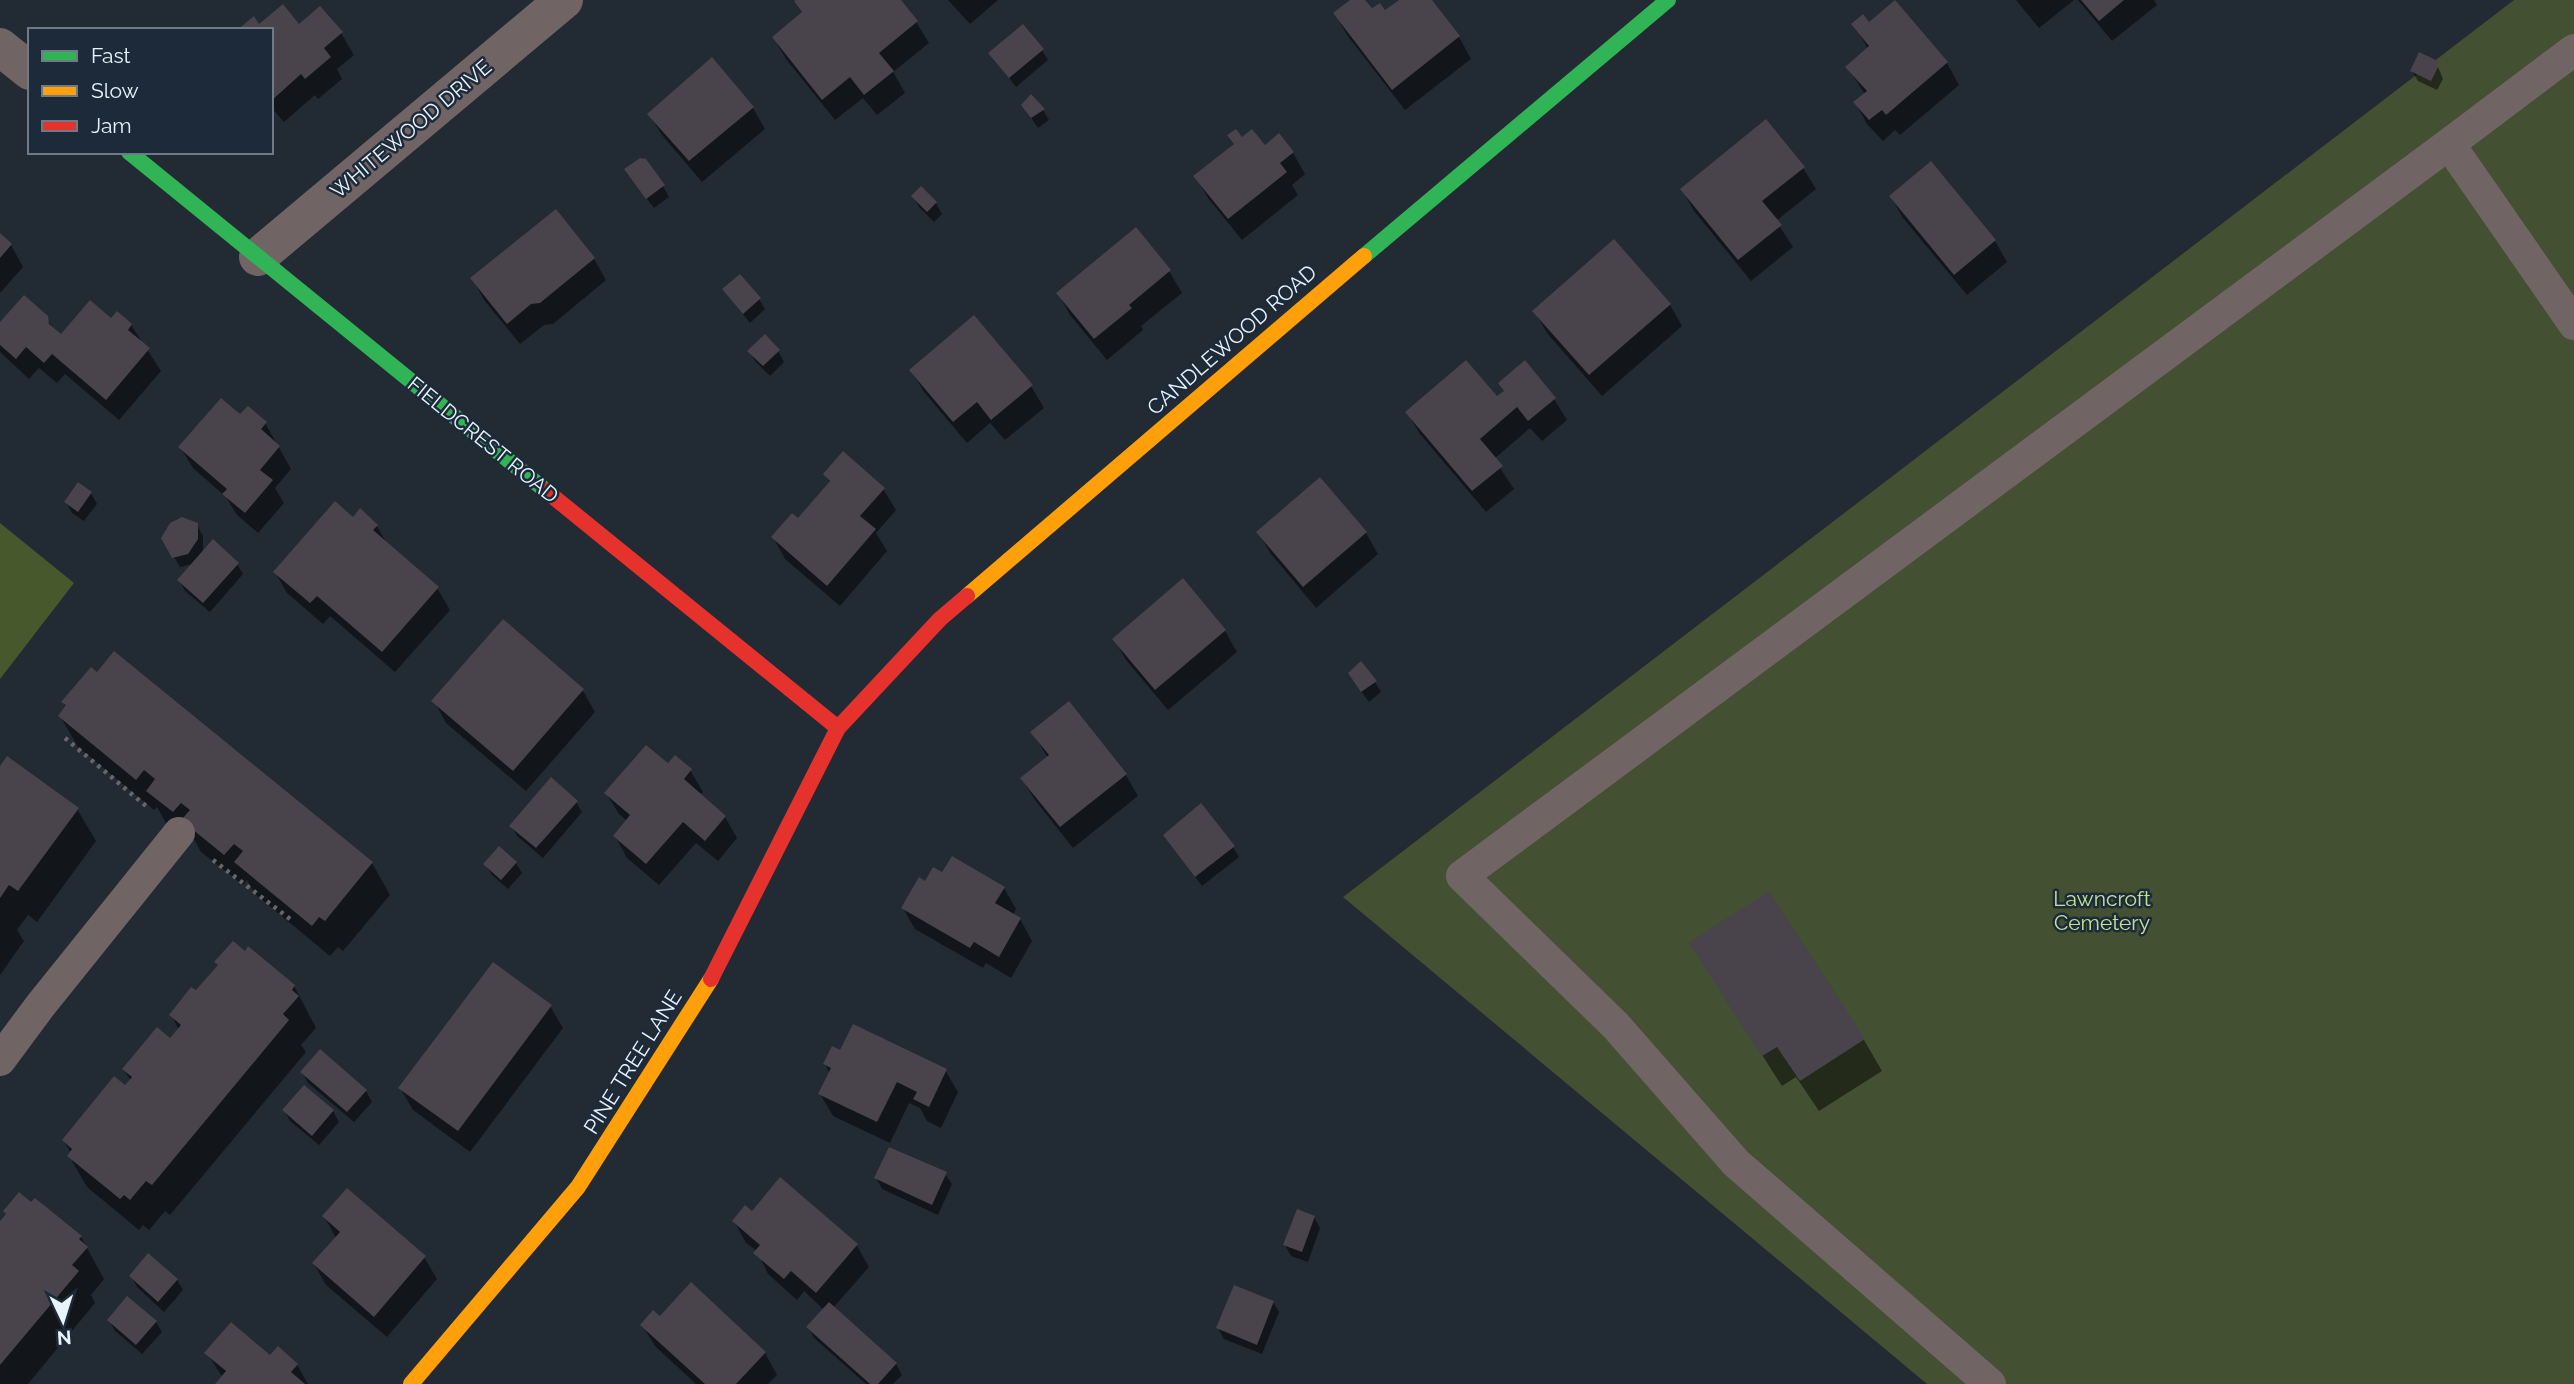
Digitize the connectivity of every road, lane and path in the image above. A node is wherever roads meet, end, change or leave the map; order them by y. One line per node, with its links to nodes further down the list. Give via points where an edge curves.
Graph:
1 (564, 0): 8 (street, WHITEWOOD DRIVE)
2 (1668, 0): 10 (street, CANDLEWOOD ROAD, via 940,619)
3 (0, 47): 5 (street)
4 (2574, 50): 6 (lane)
5 (28, 69)
6 (2449, 144): 9 (lane); 14 (lane, via 1462,876 1616,1026 1736,1163)
7 (131, 154): 8 (street, FIELDCREST ROAD)
8 (258, 257): 10 (street, FIELDCREST ROAD)
9 (2574, 324)
10 (838, 728): 13 (street, PINE TREE LANE, via 719,966 578,1187)
11 (179, 833): 12 (lane)
12 (0, 1060)
13 (411, 1384)
14 (1990, 1384)

